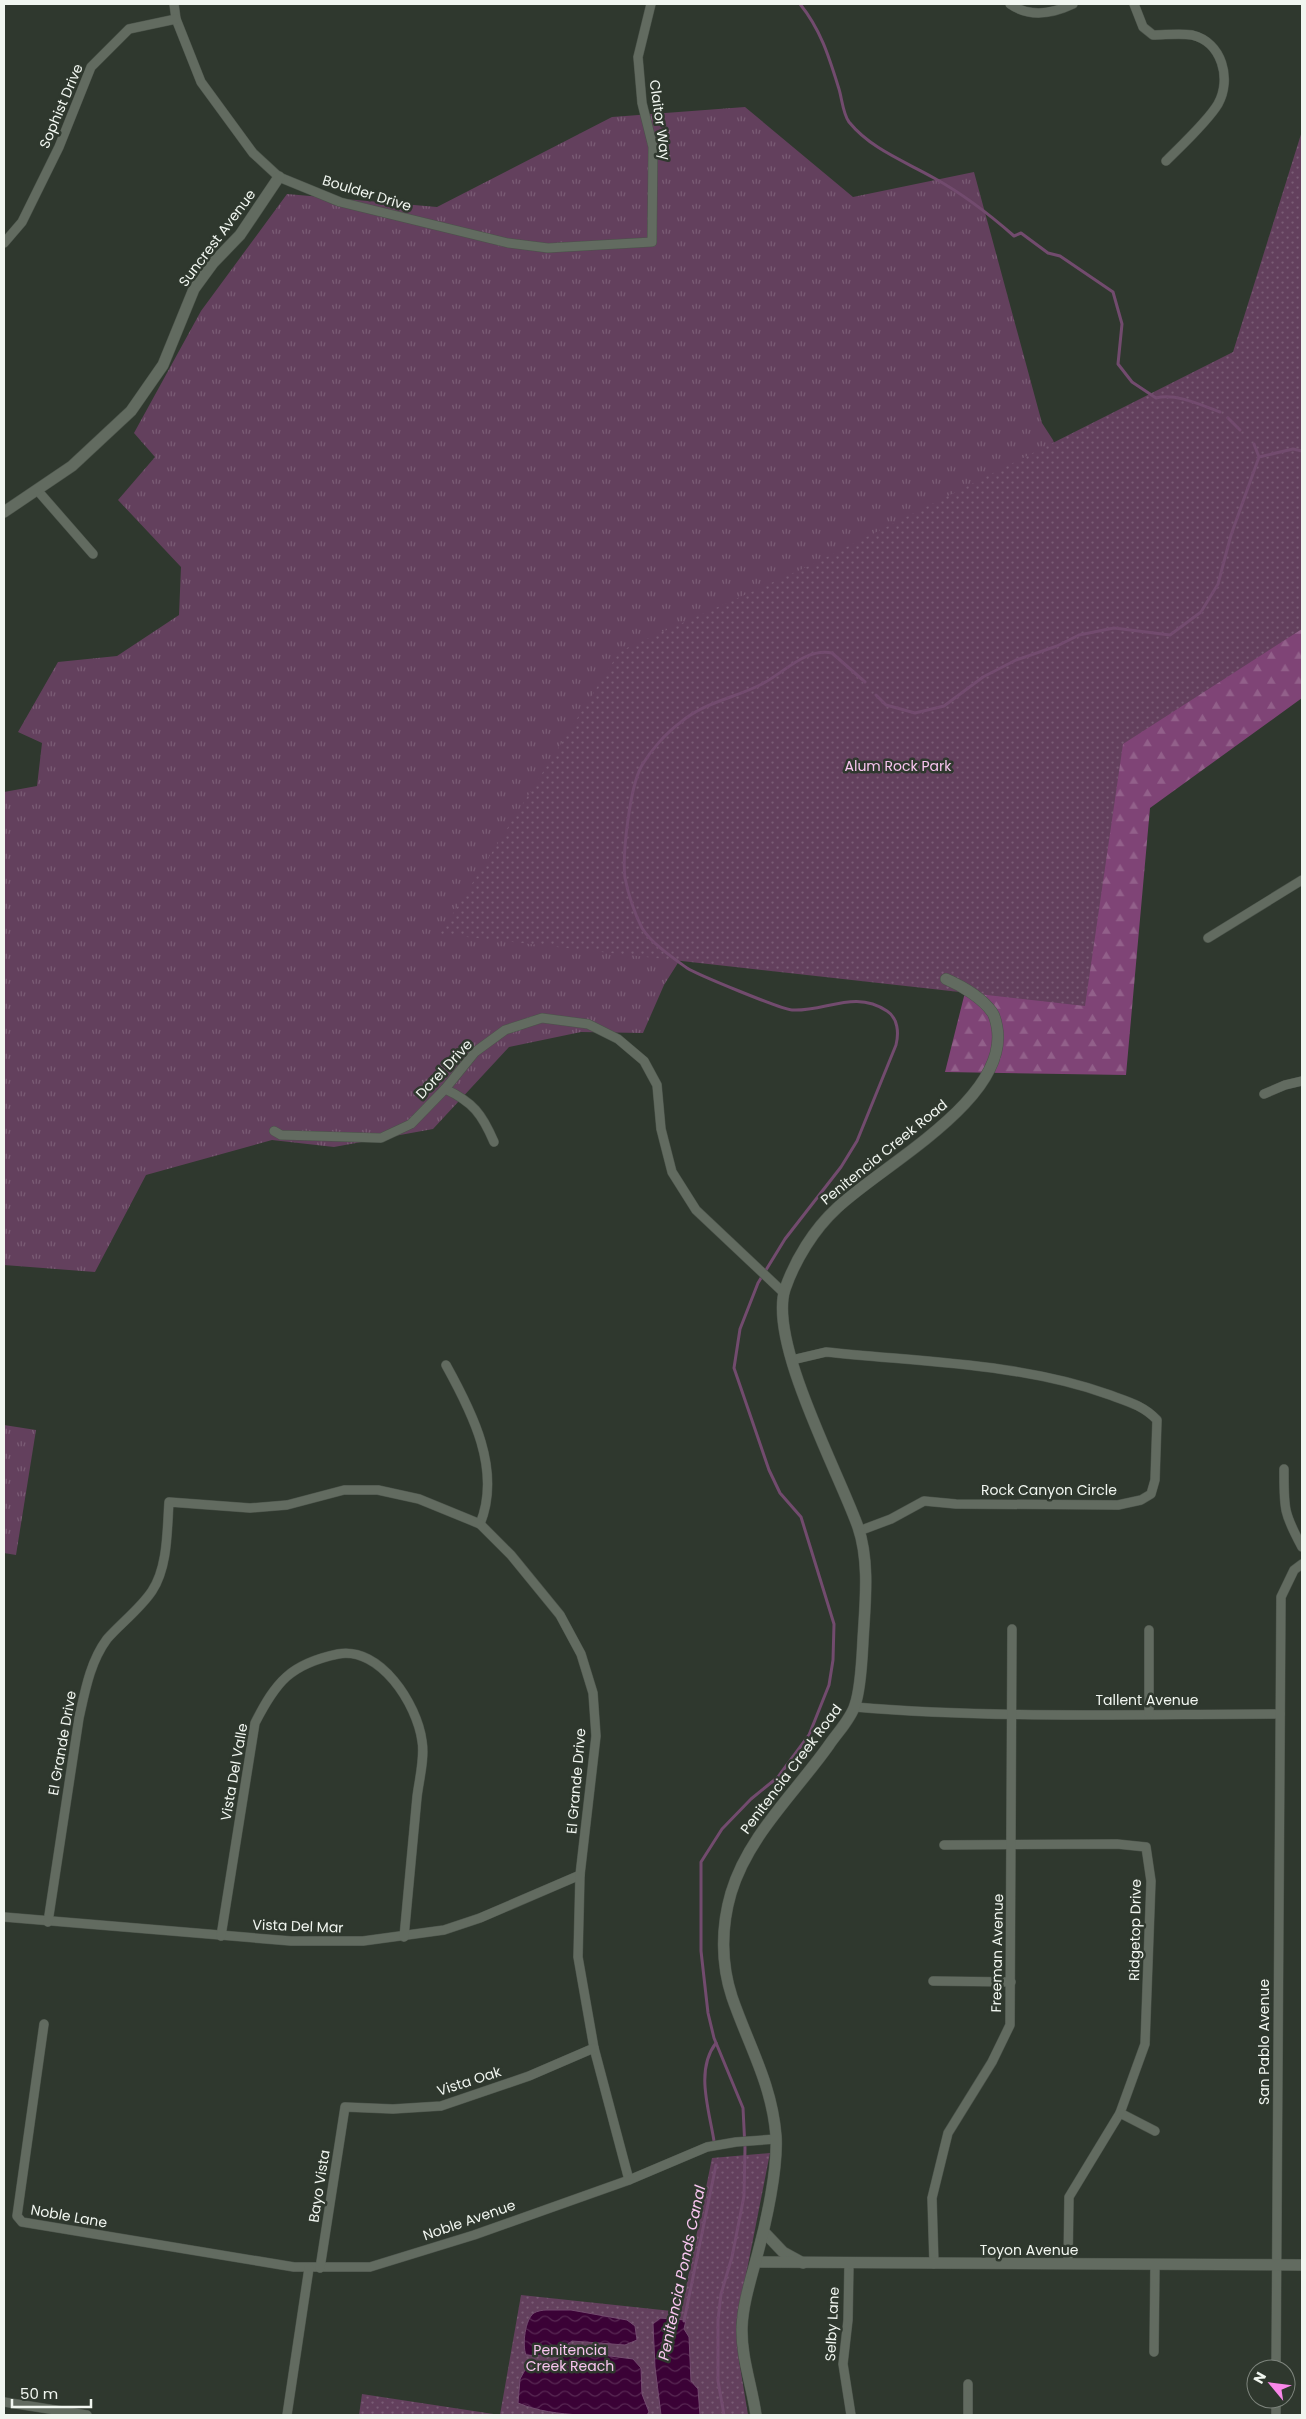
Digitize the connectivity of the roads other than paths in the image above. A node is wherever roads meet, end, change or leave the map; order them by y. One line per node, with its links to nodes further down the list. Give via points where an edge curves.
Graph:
1 (174, 4): 6 (street, Boulder Drive)
2 (651, 4): 10 (street, Claitor Way, via 638,57 642,103 653,147)
3 (1010, 4): 4 (street, via 1036,14 1058,11)
4 (1072, 4)
5 (1134, 4): 7 (street, via 1143,28 1153,35 1192,35 1213,47 1223,61 1224,90 1217,105)
6 (176, 19): 8 (street, Boulder Drive, via 201,82 253,153); 9 (street, Sophist Drive, via 129,28 91,68 60,147 22,222)
7 (1166, 161)
8 (279, 177): 10 (street, Boulder Drive, via 340,202 508,243 548,248); 11 (street, Suncrest Avenue, via 240,235 194,289 164,365 148,391 107,436)
9 (4, 242)
10 (652, 242)
11 (38, 491): 12 (street, Suncrest Avenue); 13 (street)
12 (4, 512)
13 (93, 554)
14 (1302, 880): 15 (street)
15 (1208, 938)
16 (946, 979): 22 (street, Penitencia Creek Road, via 964,987 993,1012 998,1036 997,1052 974,1096 944,1126 836,1209 799,1258)
17 (1302, 1081): 19 (street)
18 (446, 1089): 20 (street, Dorel Drive, via 411,1124 381,1138 281,1135); 21 (street, via 465,1098 484,1118); 22 (street, Dorel Drive, via 475,1052 505,1030 542,1018 588,1024 618,1039 644,1062 657,1085 661,1129 672,1172 696,1210)
19 (1264, 1094)
20 (274, 1131)
21 (494, 1142)
22 (784, 1293): 23 (street, Penitencia Creek Road, via 784,1327)
23 (792, 1360): 27 (street, Penitencia Creek Road); 27 (street, Rock Canyon Circle, via 826,1352 1039,1374 1136,1404 1157,1420 1155,1480 1151,1494 1141,1500 1118,1505 924,1501 891,1519)
24 (446, 1365): 26 (street, via 468,1405 483,1449 487,1507)
25 (1284, 1469): 28 (street, via 1284,1509)
26 (480, 1524): 38 (street, El Grande Drive, via 511,1555 560,1616 581,1654 593,1693 596,1736); 40 (street, El Grande Drive, via 419,1499 378,1490 344,1490 287,1505 250,1508 169,1502 161,1569 152,1591 96,1656 85,1689)
27 (859, 1531): 32 (street, Penitencia Creek Road, via 865,1569 863,1645)
28 (1302, 1546)
29 (1302, 1564): 35 (street, via 1294,1570 1281,1596)
30 (1012, 1629): 33 (street, Freeman Avenue)
31 (1149, 1630): 34 (street)
32 (855, 1706): 33 (street, Tallent Avenue, via 916,1712); 50 (street, Penitencia Creek Road, via 807,1777 751,1847 738,1874 726,1915 724,1961 732,1997 767,2087)
33 (1011, 1714): 34 (street, Tallent Avenue); 37 (street, Freeman Avenue)
34 (1149, 1714): 35 (street, Tallent Avenue)
35 (1280, 1714): 59 (street, San Pablo Avenue)
36 (944, 1845): 37 (street)
37 (1012, 1846): 44 (street, Freeman Avenue); 48 (street, Ridgetop Drive, via 1117,1844 1146,1847 1151,1881 1145,2044)
38 (580, 1875): 42 (street, Vista Del Mar, via 480,1918 444,1930); 46 (street, El Grande Drive, via 578,1957)
39 (4, 1917): 40 (street, Vista Del Mar)
40 (48, 1922): 41 (street, Vista Del Mar)
41 (221, 1936): 42 (street, Vista Del Mar, via 345,1942); 42 (street, Vista Del Valle, via 255,1723 271,1692 306,1663 342,1654 360,1654 388,1674 410,1706 423,1741)
42 (404, 1937)
43 (933, 1981): 44 (street)
44 (1012, 1982): 56 (street, Freeman Avenue, via 1010,2025 992,2062 948,2133 932,2198)
45 (44, 2024): 61 (street, Noble Lane, via 17,2216 22,2222 208,2255)
46 (594, 2048): 47 (street, Vista Oak, via 529,2076 441,2106); 51 (street, El Grande Drive)
47 (345, 2107): 62 (street, Bayo Vista)
48 (1120, 2113): 49 (street); 57 (street, Ridgetop Drive, via 1070,2197)
49 (1155, 2131)
50 (776, 2139): 51 (street, Noble Avenue, via 707,2147); 52 (street, Penitencia Creek Road)
51 (629, 2180): 62 (street, Noble Avenue, via 454,2242 370,2267)
52 (764, 2232): 53 (street, Penitencia Creek Road); 54 (street, via 783,2252)
53 (756, 2262): 54 (street, Toyon Avenue); 69 (street, Penitencia Creek Road, via 742,2327)
54 (804, 2264): 55 (street, Toyon Avenue)
55 (849, 2264): 56 (street, Toyon Avenue); 70 (street, Selby Lane, via 843,2364)
56 (934, 2264): 57 (street, Toyon Avenue)
57 (1068, 2264): 58 (street, Toyon Avenue)
58 (1155, 2264): 59 (street, Toyon Avenue); 63 (street)
59 (1276, 2265): 60 (street, Toyon Avenue); 64 (street, San Pablo Avenue)
60 (1302, 2265)
61 (309, 2268): 62 (street, Noble Avenue); 68 (street)
62 (320, 2268)
63 (1154, 2352)
64 (1276, 2359)
65 (968, 2384): 71 (street)
66 (4, 2402): 67 (street)
67 (87, 2415)
68 (287, 2415)
69 (756, 2415)
70 (851, 2415)
71 (968, 2415)

